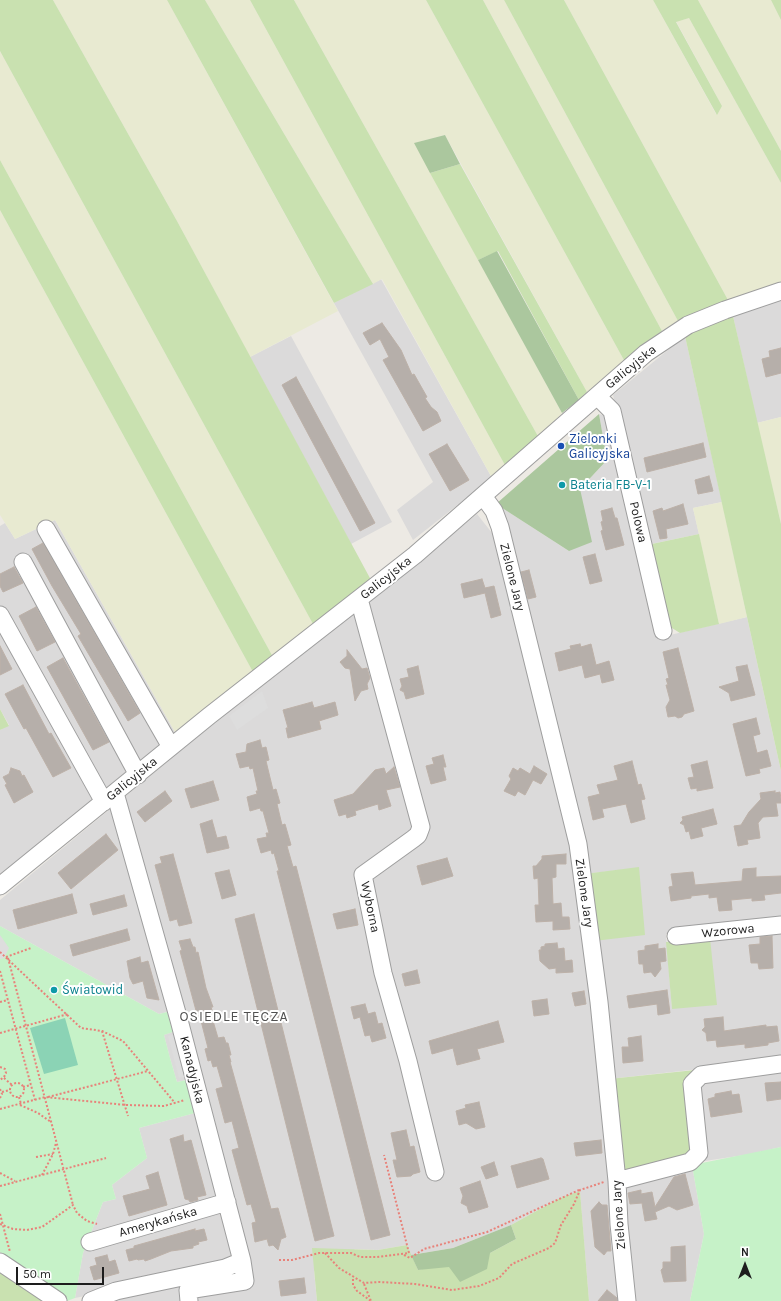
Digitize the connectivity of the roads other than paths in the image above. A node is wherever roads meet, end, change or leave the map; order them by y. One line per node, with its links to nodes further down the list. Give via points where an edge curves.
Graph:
1 (781, 291): 2 (street, Galicyjska, via 688,325 646,353)
2 (597, 396): 3 (street, Galicyjska); 8 (street, Polowa, via 612,411)
3 (484, 496): 6 (street, Galicyjska); 17 (street, Zielone Jary, via 494,511 500,527 578,844 599,1002)
4 (46, 529): 9 (street)
5 (23, 562): 10 (street)
6 (359, 599): 9 (street, Galicyjska); 16 (street, Wyborna, via 421,827 418,835 363,875 383,973)
7 (0, 615): 11 (street, Kanadyjska)
8 (663, 632)
9 (171, 747): 10 (street, Galicyjska)
10 (138, 774): 11 (street, Galicyjska)
11 (110, 798): 12 (street, Galicyjska); 18 (street, Kanadyjska, via 179,1020)
12 (0, 886)
13 (781, 925): 14 (street, Wzorowa)
14 (676, 936)
15 (781, 1064): 17 (street, via 700,1074 692,1084 699,1153 690,1162)
16 (435, 1172)
17 (617, 1181): 25 (street, Zielone Jary)
18 (227, 1202): 19 (street, Amerykańska); 21 (street, Kanadyjska)
19 (90, 1242)
20 (5, 1256): 22 (street)
21 (242, 1261): 23 (street, via 225,1268 116,1291); 24 (street, Kanadyjska, via 245,1281 188,1290)
22 (58, 1301)
23 (91, 1301)
24 (189, 1301)
25 (627, 1301)

